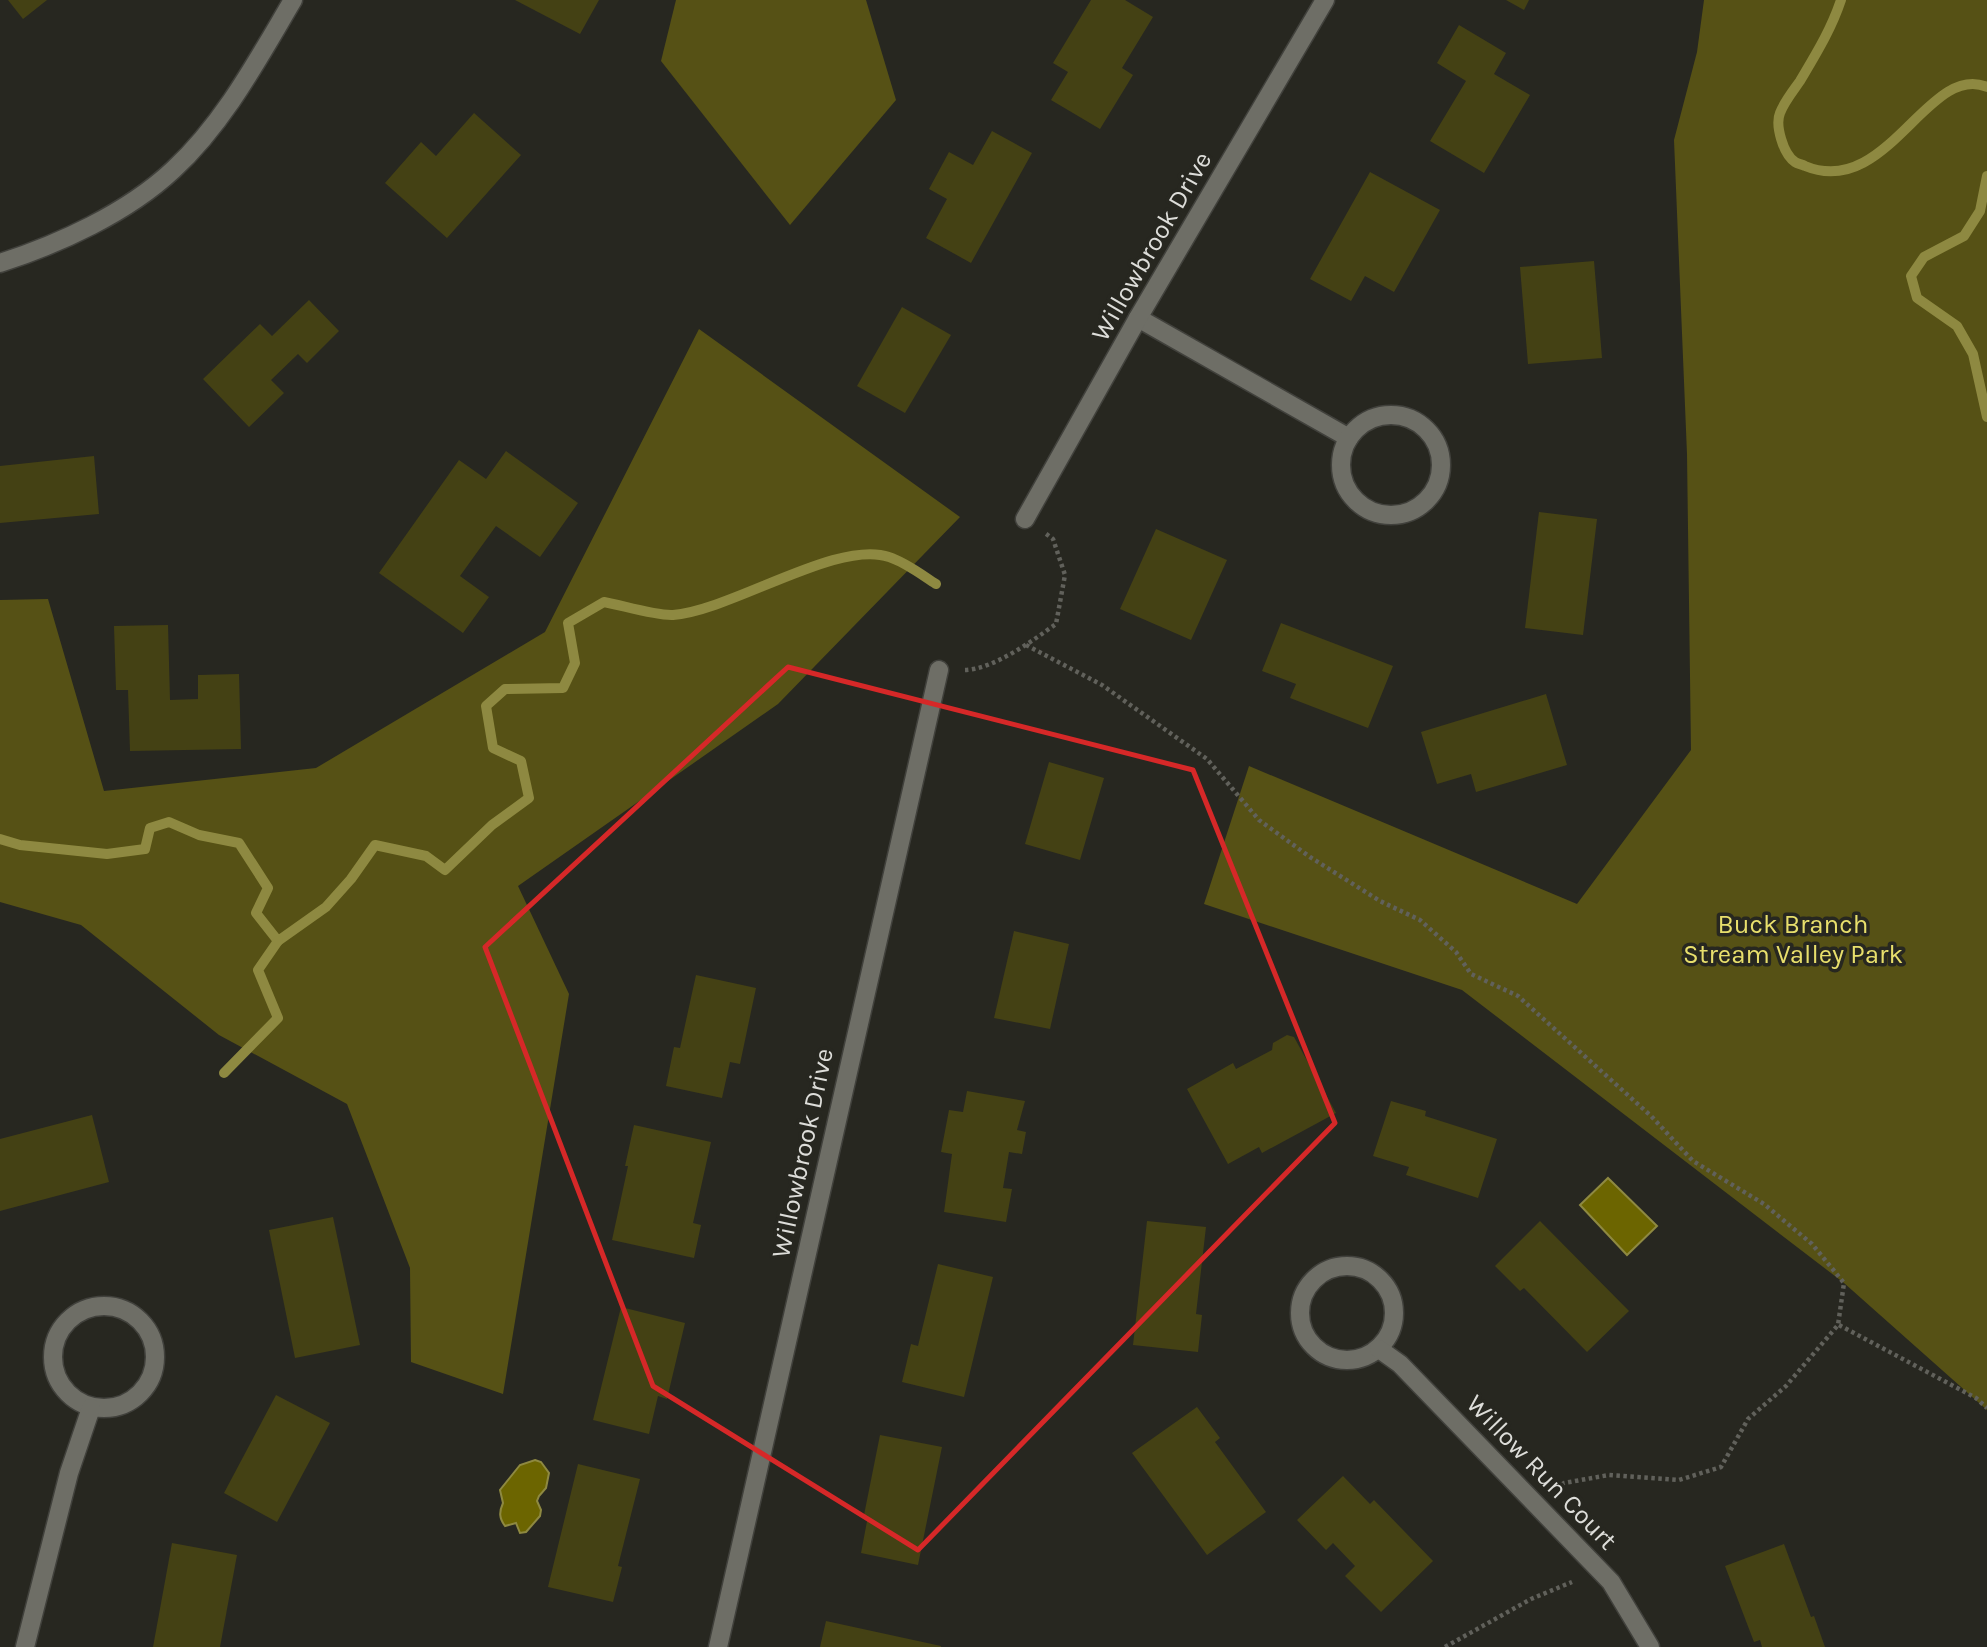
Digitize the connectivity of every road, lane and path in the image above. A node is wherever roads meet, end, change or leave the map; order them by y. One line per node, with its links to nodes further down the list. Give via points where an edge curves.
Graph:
1 (293, 0): 3 (street, via 239,90 173,171 116,212 46,248)
2 (1325, 0): 4 (street, Willowbrook Drive)
3 (0, 263)
4 (1138, 318): 5 (street); 6 (street, Willowbrook Drive)
5 (1349, 438): 5 (street, via 1341,472 1356,502 1389,515 1406,513 1422,505 1433,492 1441,459 1425,428 1411,419 1376,417 1360,425)
6 (1025, 519): 7 (path, via 1054,539 1065,575 1056,624)
7 (1026, 645): 8 (path, via 977,670); 9 (path, via 1102,685 1207,758 1259,820 1380,901 1420,920 1456,952 1471,974 1518,996 1651,1116 1693,1161 1764,1205 1812,1244 1844,1283)
8 (939, 670): 16 (street, Willowbrook Drive)
9 (1839, 1325): 12 (path); 13 (path, via 1786,1386 1748,1419 1721,1467 1679,1480 1609,1475 1564,1483)
10 (1379, 1349): 10 (street, via 1394,1320 1388,1288 1362,1269 1346,1266 1316,1278 1300,1306 1301,1323 1312,1346 1332,1358 1348,1360); 13 (street, Willow Run Court, via 1400,1364)
11 (91, 1408): 11 (street, via 127,1404 142,1394 152,1378 154,1343 146,1326 116,1307 81,1311 66,1321 56,1336 54,1372 75,1401); 15 (street, via 69,1473)
12 (1987, 1408)
13 (1537, 1503): 14 (street, Willow Run Court)
14 (1597, 1567): 17 (path); 18 (street, Willow Run Court)
15 (25, 1647)
16 (718, 1647)
17 (1445, 1647)
18 (1650, 1647)

